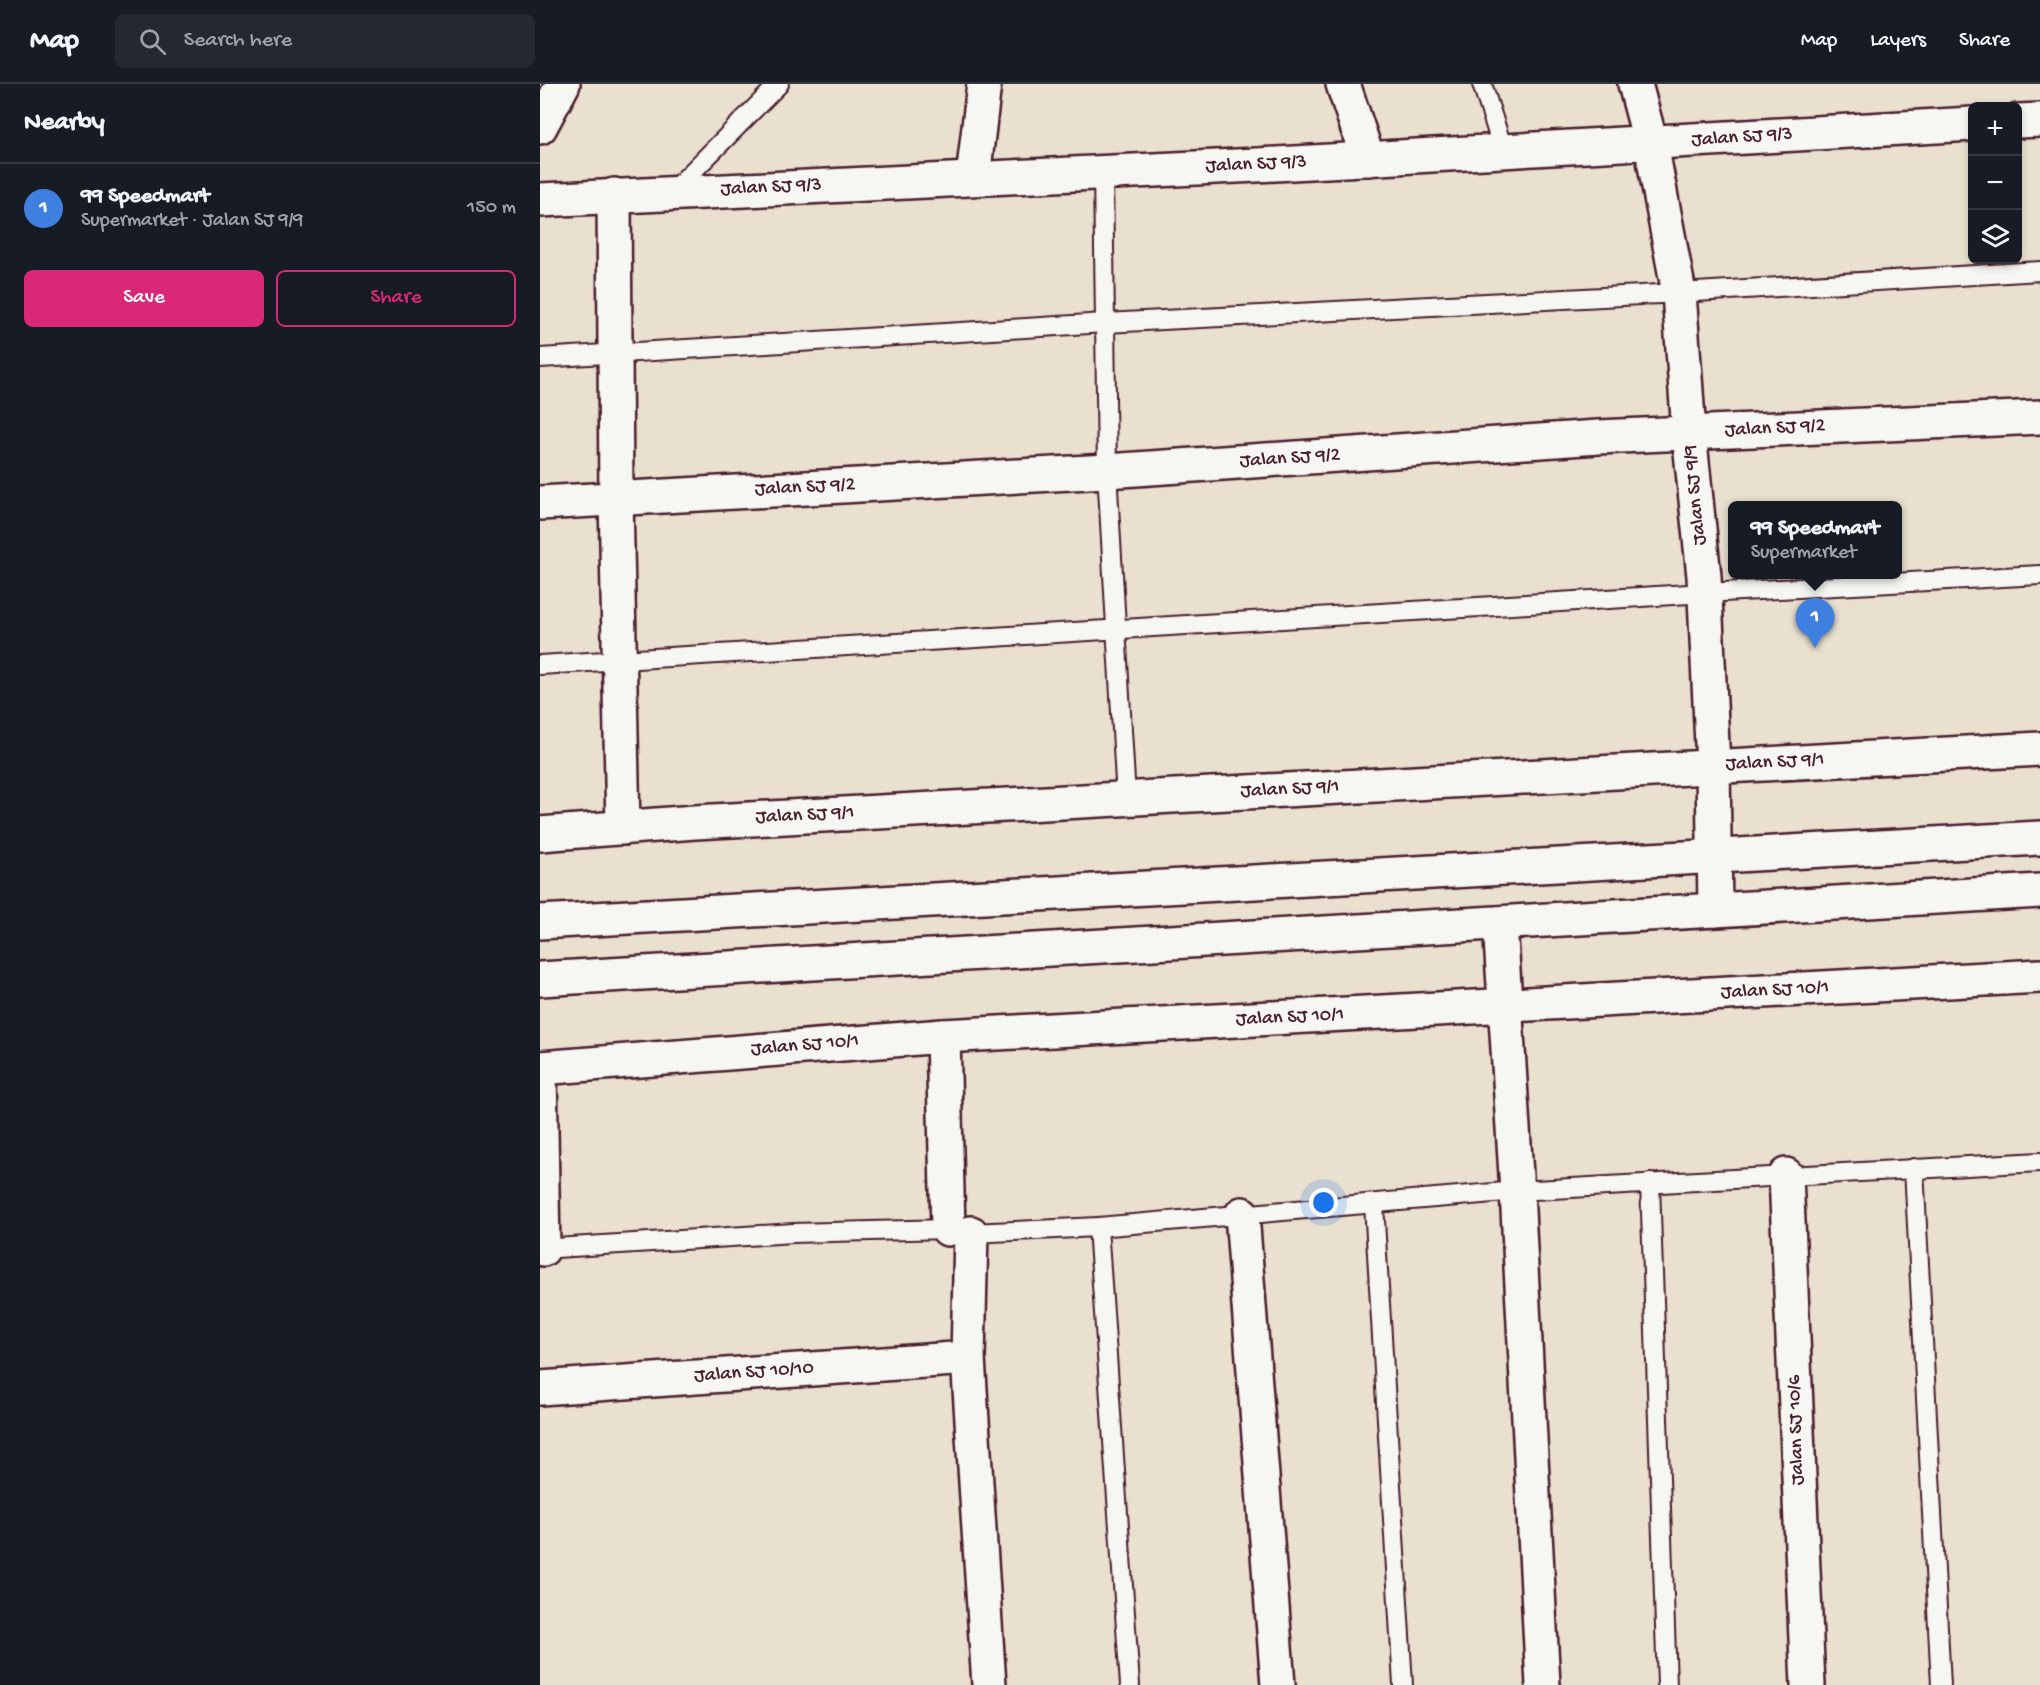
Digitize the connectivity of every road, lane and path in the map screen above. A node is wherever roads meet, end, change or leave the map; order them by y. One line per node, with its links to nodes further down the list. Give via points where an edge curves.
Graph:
1 (563, 84): 10 (street)
2 (779, 84): 16 (lane)
3 (984, 84): 15 (street)
4 (1343, 84): 13 (street)
5 (1482, 84): 12 (lane)
6 (1635, 84): 11 (street, Jalan SJ 9/9)
7 (2040, 120): 8 (street)
8 (2022, 122)
9 (1968, 124): 11 (street, Jalan SJ 9/3)
10 (540, 127)
11 (1651, 144): 12 (street, Jalan SJ 9/3); 20 (street, Jalan SJ 9/9)
12 (1504, 152): 13 (street, Jalan SJ 9/3)
13 (1368, 159): 14 (street, Jalan SJ 9/3)
14 (1103, 172): 15 (street, Jalan SJ 9/3); 21 (lane)
15 (973, 178): 16 (street, Jalan SJ 9/3)
16 (671, 193): 17 (street, Jalan SJ 9/3)
17 (614, 195): 18 (street, Jalan SJ 9/3); 22 (street)
18 (540, 200)
19 (2040, 271): 20 (lane)
20 (1678, 293): 21 (lane); 25 (street, Jalan SJ 9/9)
21 (1105, 322): 22 (lane); 26 (lane)
22 (614, 354): 23 (lane); 27 (street)
23 (540, 357)
24 (2040, 417): 25 (street, Jalan SJ 9/2)
25 (1689, 433): 26 (street, Jalan SJ 9/2); 30 (street, Jalan SJ 9/9)
26 (1107, 471): 27 (street, Jalan SJ 9/2); 31 (lane)
27 (616, 499): 28 (street, Jalan SJ 9/2); 32 (street)
28 (540, 503)
29 (2040, 574): 30 (lane)
30 (1705, 593): 31 (lane); 35 (street, Jalan SJ 9/9)
31 (1116, 630): 32 (lane); 36 (lane)
32 (618, 660): 33 (lane); 37 (street)
33 (540, 665)
34 (2040, 749): 35 (street, Jalan SJ 9/1)
35 (1713, 766): 36 (street, Jalan SJ 9/1); 40 (street, Jalan SJ 9/9)
36 (1126, 799): 37 (street, Jalan SJ 9/1)
37 (623, 828): 38 (street, Jalan SJ 9/1)
38 (540, 834)
39 (2040, 838): 40 (street)
40 (1716, 856): 42 (street, Jalan SJ 9/9); 43 (street)
41 (2040, 891): 42 (street)
42 (1715, 910): 44 (street)
43 (540, 922)
44 (1500, 923): 46 (street); 47 (street)
45 (2040, 976): 47 (street, Jalan SJ 10/1)
46 (540, 980)
47 (1505, 1006): 48 (street, Jalan SJ 10/1); 54 (street)
48 (943, 1036): 49 (street, Jalan SJ 10/1); 58 (street)
49 (540, 1068): 59 (street)
50 (2040, 1162): 51 (lane)
51 (1914, 1168): 52 (lane); 69 (lane)
52 (1786, 1175): 53 (lane); 68 (street, Jalan SJ 10/6)
53 (1650, 1183): 54 (lane); 67 (lane)
54 (1517, 1191): 55 (lane); 66 (street)
55 (1374, 1204): 56 (lane); 65 (lane)
56 (1242, 1215): 57 (lane); 64 (street)
57 (1098, 1227): 58 (lane); 63 (lane)
58 (959, 1231): 59 (lane, via 793,1233); 60 (street)
59 (542, 1249)
60 (968, 1358): 61 (street, Jalan SJ 10/10); 62 (street)
61 (540, 1388)
62 (989, 1685)
63 (1130, 1685)
64 (1278, 1685)
65 (1403, 1685)
66 (1543, 1685)
67 (1667, 1685)
68 (1808, 1685)
69 (1941, 1685)

